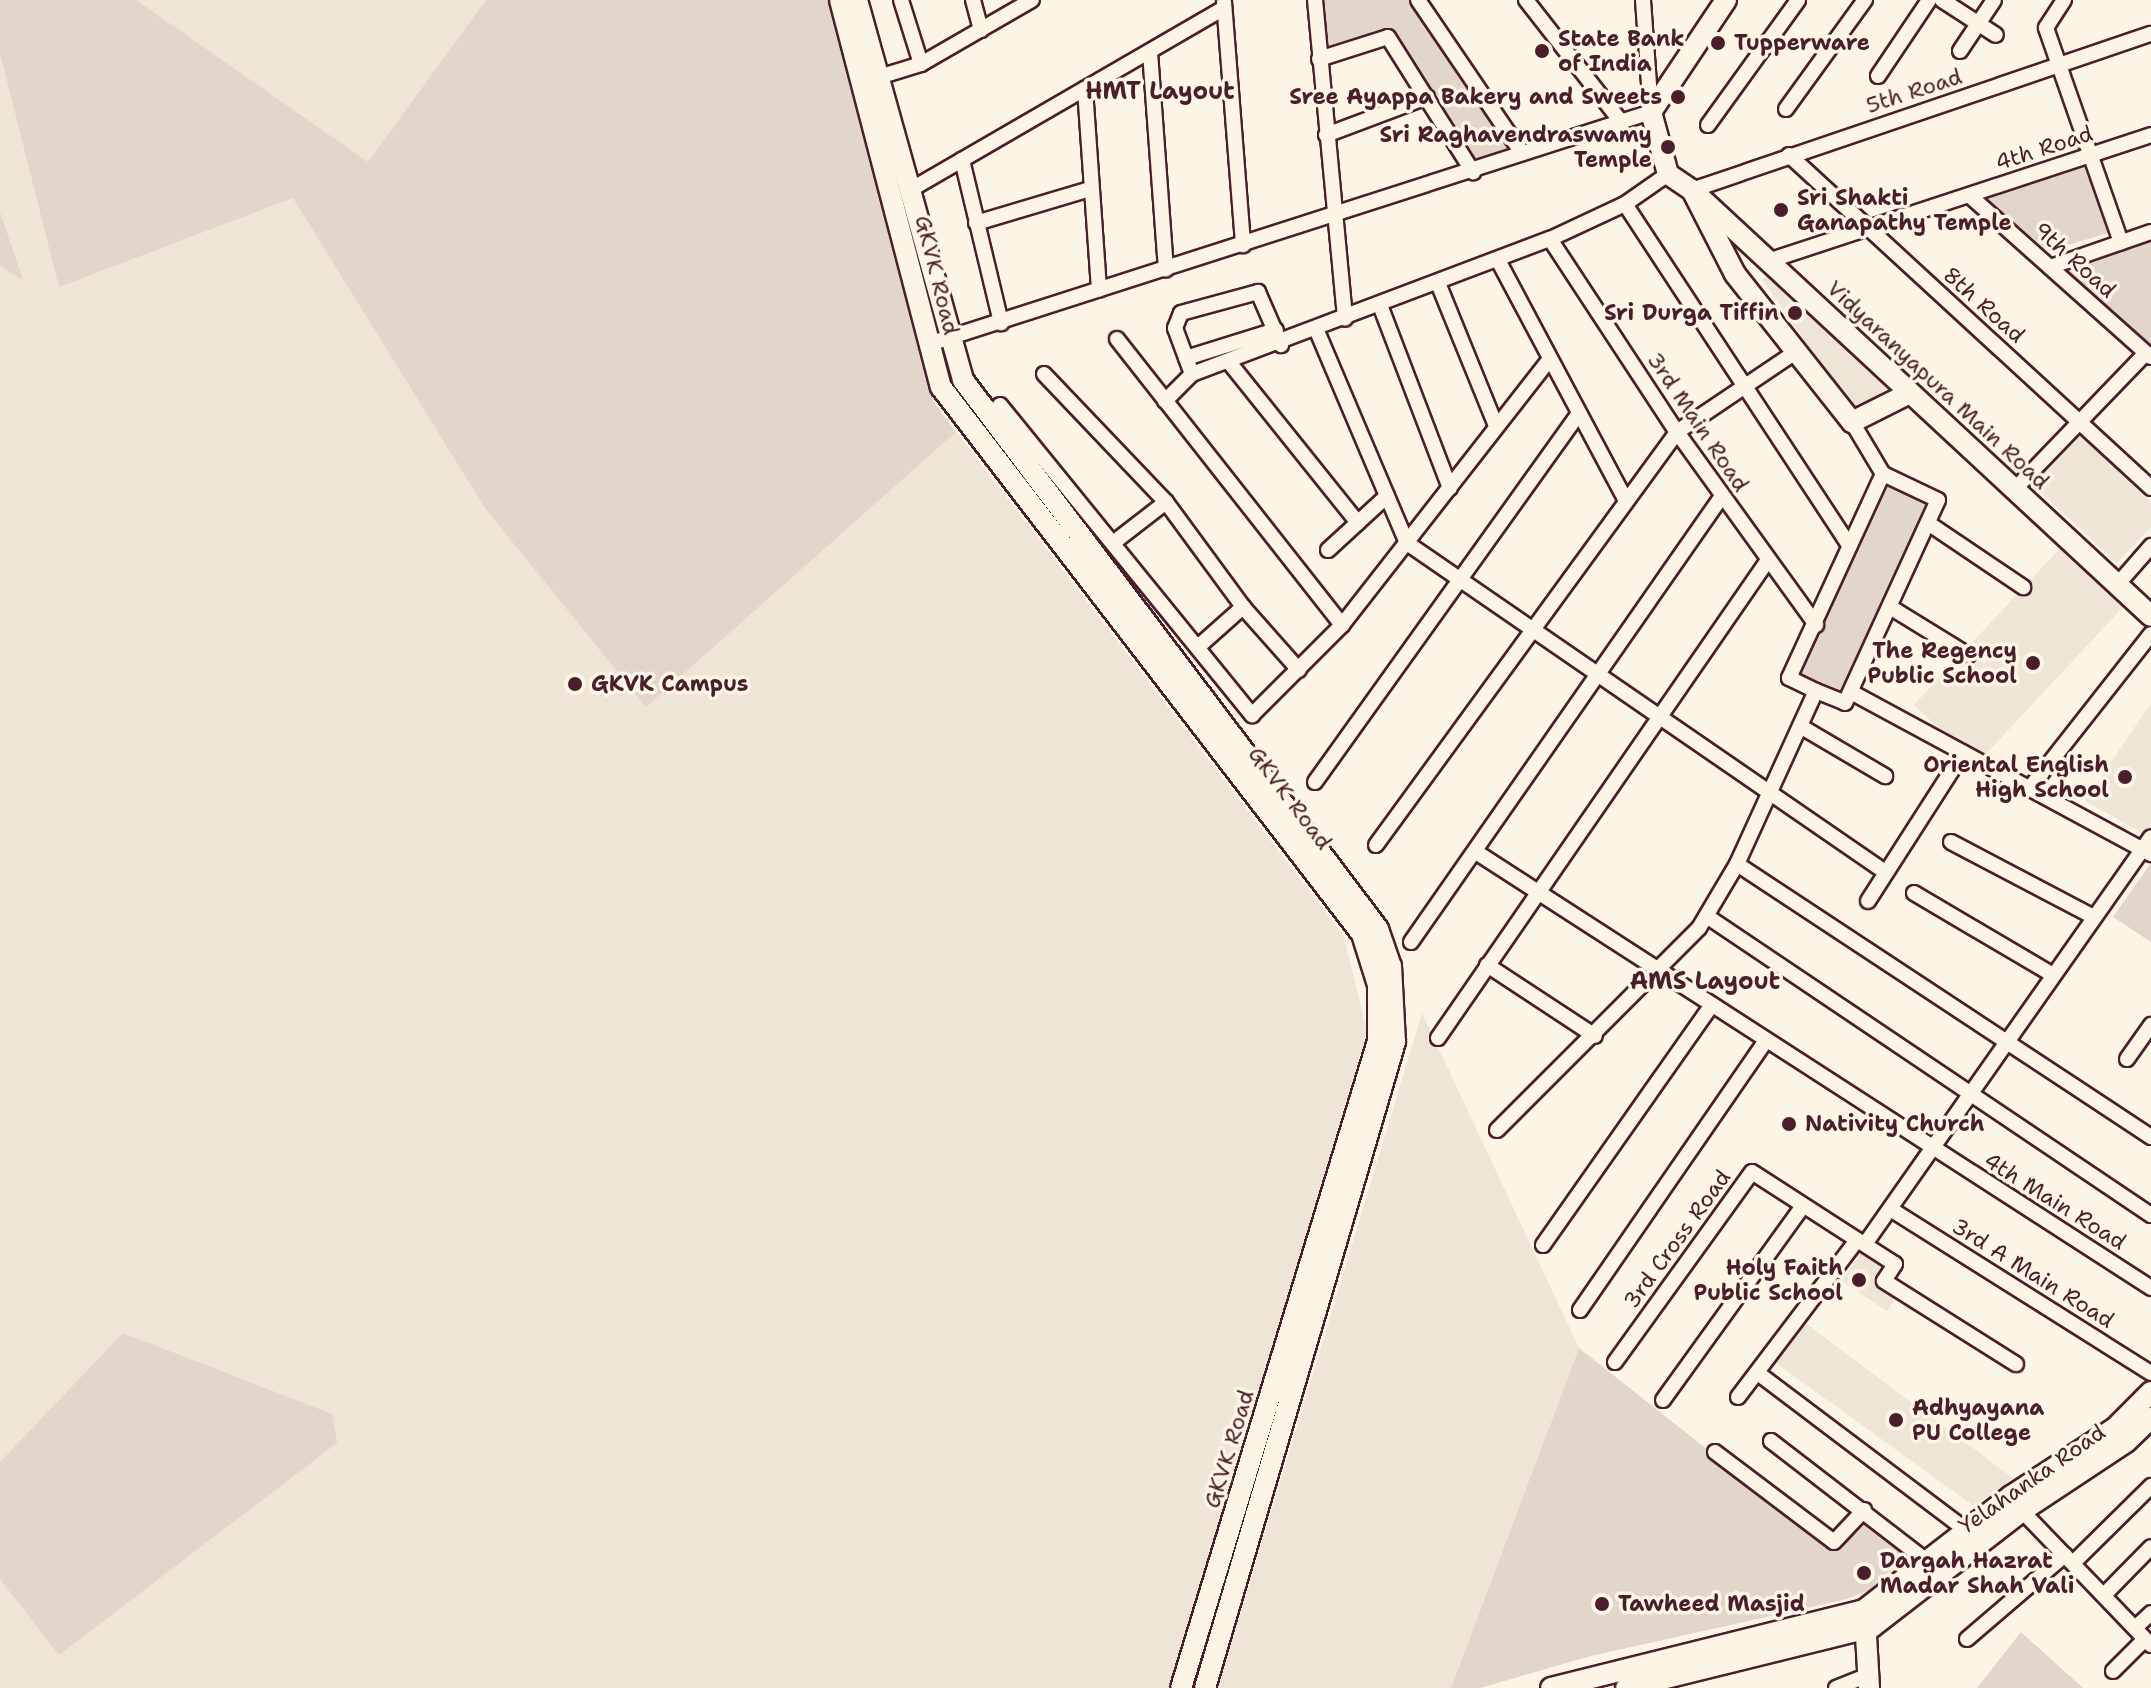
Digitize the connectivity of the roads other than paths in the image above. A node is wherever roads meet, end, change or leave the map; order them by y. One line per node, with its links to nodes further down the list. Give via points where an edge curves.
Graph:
1 (901, 0): 24 (street)
2 (973, 0): 18 (street)
3 (1032, 0): 18 (street)
4 (1315, 0): 23 (street)
5 (1418, 0): 36 (street)
6 (1526, 0): 32 (street)
7 (1643, 0): 31 (street)
8 (1726, 0): 31 (main road)
9 (1798, 0): 33 (street)
10 (1865, 0): 30 (street)
11 (1929, 0): 26 (street)
12 (1942, 0): 17 (street)
13 (1994, 0): 17 (street)
14 (2064, 0): 25 (street, via 2046,28)
15 (850, 4): 27 (main road, GKVK Road)
16 (1224, 4): 22 (street); 53 (street)
17 (1978, 23): 20 (street); 21 (street)
18 (981, 30): 24 (street)
19 (2151, 34): 25 (street, 5th Road)
20 (1996, 35)
21 (1960, 51)
22 (1150, 52): 28 (street); 57 (street)
23 (1319, 59): 29 (street, via 1388,37); 34 (street)
24 (921, 64): 27 (street)
25 (2061, 66): 37 (street, 5th Road); 38 (street)
26 (1878, 76)
27 (870, 79): 43 (main road, GKVK Road); 66 (main road, GKVK Road)
28 (1085, 89): 39 (street); 42 (street)
29 (1427, 97): 34 (street); 40 (street)
30 (1786, 109)
31 (1651, 112): 32 (street); 41 (main road)
32 (1619, 119): 36 (street)
33 (1708, 125)
34 (1326, 135): 47 (street)
35 (2151, 135): 38 (street, 4th Road)
36 (1522, 153): 40 (street)
37 (1789, 155): 44 (street, 5th Road); 49 (street, 8th Road)
38 (2091, 155): 45 (street, 4th Road); 52 (street)
39 (962, 160): 43 (street); 48 (street)
40 (1473, 172): 47 (street)
41 (1668, 174): 44 (main road, Vidyaranyapura Main Road); 46 (street)
42 (1090, 189): 48 (street); 59 (street)
43 (910, 190): 66 (main road, GKVK Road)
44 (1692, 190): 55 (main road, Vidyaranyapura Main Road); 67 (main road, via 1735,274)
45 (1970, 196): 49 (street, 4th Road); 56 (street, 9th Road)
46 (1625, 204): 51 (street); 74 (street)
47 (1334, 216): 53 (street); 61 (street)
48 (976, 223): 62 (street)
49 (1870, 230): 55 (street, 4th Road); 79 (street, 8th Road)
50 (2151, 232): 52 (street)
51 (1550, 239): 54 (street); 82 (street, 3rd Main Road)
52 (2121, 242): 56 (street)
53 (1243, 245): 57 (street)
54 (1498, 260): 58 (street); 70 (street)
55 (1768, 261): 75 (main road, Vidyaranyapura Main Road)
56 (2050, 267): 68 (street, 9th Road)
57 (1166, 269): 59 (street)
58 (1438, 283): 60 (street); 81 (street)
59 (1099, 290): 62 (street)
60 (1380, 305): 61 (street); 84 (street)
61 (1345, 319): 63 (street)
62 (1001, 323): 66 (street)
63 (1317, 331): 64 (street); 87 (street)
64 (1279, 338): 69 (street); 69 (street, via 1258,292 1233,297 1181,313 1176,320); 71 (street)
65 (1117, 339): 76 (street)
66 (939, 342): 179 (main road, GKVK Road, via 941,387 961,418 1097,584 1362,934 1378,985 1378,1041); 180 (main road, GKVK Road, via 1378,929 1395,985 1395,1042)
67 (1794, 353): 74 (street); 80 (main road)
68 (2148, 355): 79 (street)
69 (1186, 358): 73 (street)
70 (1548, 361): 78 (street); 81 (street)
71 (1229, 362): 73 (street); 91 (street)
72 (1044, 374): 90 (street)
73 (1192, 374): 76 (street)
74 (1746, 385): 82 (street); 95 (street)
75 (1910, 393): 80 (main road); 86 (main road, Vidyaranyapura Main Road)
76 (1165, 401): 105 (street)
77 (1000, 405): 93 (street)
78 (1578, 414): 89 (street); 99 (street)
79 (2078, 420): 85 (street, 8th Road); 86 (street)
80 (1852, 422): 83 (street)
81 (1496, 426): 84 (street)
82 (1677, 432): 88 (street, 3rd Main Road); 89 (street)
83 (1883, 474): 92 (street, via 1938,500); 95 (street)
84 (1450, 488): 94 (street)
85 (2151, 488)
86 (2015, 489): 100 (main road, Vidyaranyapura Main Road)
87 (1387, 496): 91 (street); 94 (street)
88 (1722, 496): 98 (street, 3rd Main Road); 112 (street)
89 (1625, 499): 107 (street)
90 (1166, 502): 93 (street); 102 (street)
91 (1358, 523): 97 (street)
92 (1928, 523): 101 (street); 103 (street)
93 (1113, 543): 109 (street)
94 (1407, 543): 99 (street); 105 (street)
95 (1850, 546): 106 (street)
96 (2151, 546): 100 (street)
97 (1328, 550)
98 (1768, 560): 106 (street, 3rd Main Road); 115 (street)
99 (1461, 580): 107 (street); 119 (street)
100 (2117, 585): 104 (main road, Vidyaranyapura Main Road)
101 (2023, 587)
102 (1243, 607): 109 (street); 111 (street)
103 (1890, 607): 110 (street); 114 (street)
104 (2151, 616)
105 (1342, 625): 111 (street)
106 (1816, 625): 113 (street, via 1789,678)
107 (1534, 629): 112 (street); 123 (street)
108 (2151, 634): 120 (street)
109 (1199, 646): 111 (street, via 1252,715)
110 (1968, 655)
111 (1299, 670)
112 (1599, 673): 115 (street); 125 (street)
113 (1816, 691): 114 (street, via 1845,703); 116 (street)
114 (1851, 692): 117 (street)
115 (1664, 717): 121 (street); 129 (street)
116 (1800, 726): 118 (street); 121 (street)
117 (1963, 753): 120 (street); 127 (street)
118 (1885, 776)
119 (1315, 782)
120 (2029, 789): 124 (street)
121 (1770, 791): 126 (street); 127 (street)
122 (1951, 842): 132 (street)
123 (1376, 845)
124 (2148, 847): 132 (street)
125 (1476, 852): 129 (street, 4th Main Road); 133 (street)
126 (1737, 864): 131 (street); 142 (street)
127 (1885, 872): 130 (street)
128 (1914, 893): 136 (street)
129 (1537, 895): 134 (street); 135 (street, 4th Main Road)
130 (1868, 901)
131 (1708, 917): 135 (street); 144 (street)
132 (2094, 917): 136 (street)
133 (1411, 942)
134 (1487, 965): 139 (street); 140 (street)
135 (1658, 973): 137 (street, 4th Main Road); 139 (street)
136 (2053, 975): 142 (street)
137 (1710, 1007): 141 (street, 4th Main Road); 152 (street)
138 (2151, 1025): 143 (street)
139 (1595, 1036): 145 (street)
140 (1438, 1038)
141 (1765, 1042): 147 (street, 4th Main Road); 154 (street)
142 (2008, 1043): 144 (street); 146 (street)
143 (2127, 1059)
144 (1973, 1095): 147 (street); 150 (street)
145 (1497, 1130)
146 (2151, 1137)
147 (1935, 1151): 149 (street); 153 (street, 4th Main Road)
148 (1803, 1206): 151 (street, 3rd Cross Road); 155 (street, 3rd Cross Road, via 1752,1172); 161 (street)
149 (1892, 1210): 151 (street); 157 (street, 3rd A Main Road)
150 (2151, 1215)
151 (1861, 1242): 156 (street, 3rd Cross Road, via 1895,1264 1884,1281); 158 (street)
152 (1543, 1245)
153 (2151, 1288)
154 (1580, 1310)
155 (1615, 1362)
156 (2016, 1364)
157 (2151, 1373)
158 (1759, 1374): 160 (street); 168 (street)
159 (2151, 1392): 168 (main road, Yelahanka Road, via 2115,1428)
160 (1738, 1397)
161 (1663, 1400)
162 (2151, 1418): 167 (main road, Yelahanka Road, via 2126,1442)
163 (1771, 1441): 166 (street)
164 (1715, 1452): 166 (street, via 1834,1542)
165 (2151, 1486): 170 (street)
166 (1864, 1510): 171 (street)
167 (2022, 1511): 170 (street); 174 (main road, Yelahanka Road)
168 (1967, 1531): 171 (main road, Yelahanka Road)
169 (2151, 1547): 172 (street)
170 (2069, 1559): 172 (street); 176 (street)
171 (1927, 1561): 174 (main road, Yelahanka Road)
172 (2104, 1595): 175 (street)
173 (2151, 1613): 175 (street)
174 (1865, 1619): 178 (main road); 181 (main road, Yelahanka Road); 182 (main road, Yelahanka Road)
175 (2144, 1637): 177 (street)
176 (1967, 1639)
177 (2113, 1671)
178 (1868, 1682): 183 (street)
179 (1181, 1688)
180 (1205, 1688)
181 (1551, 1688)
182 (1626, 1688)
183 (1836, 1688)

